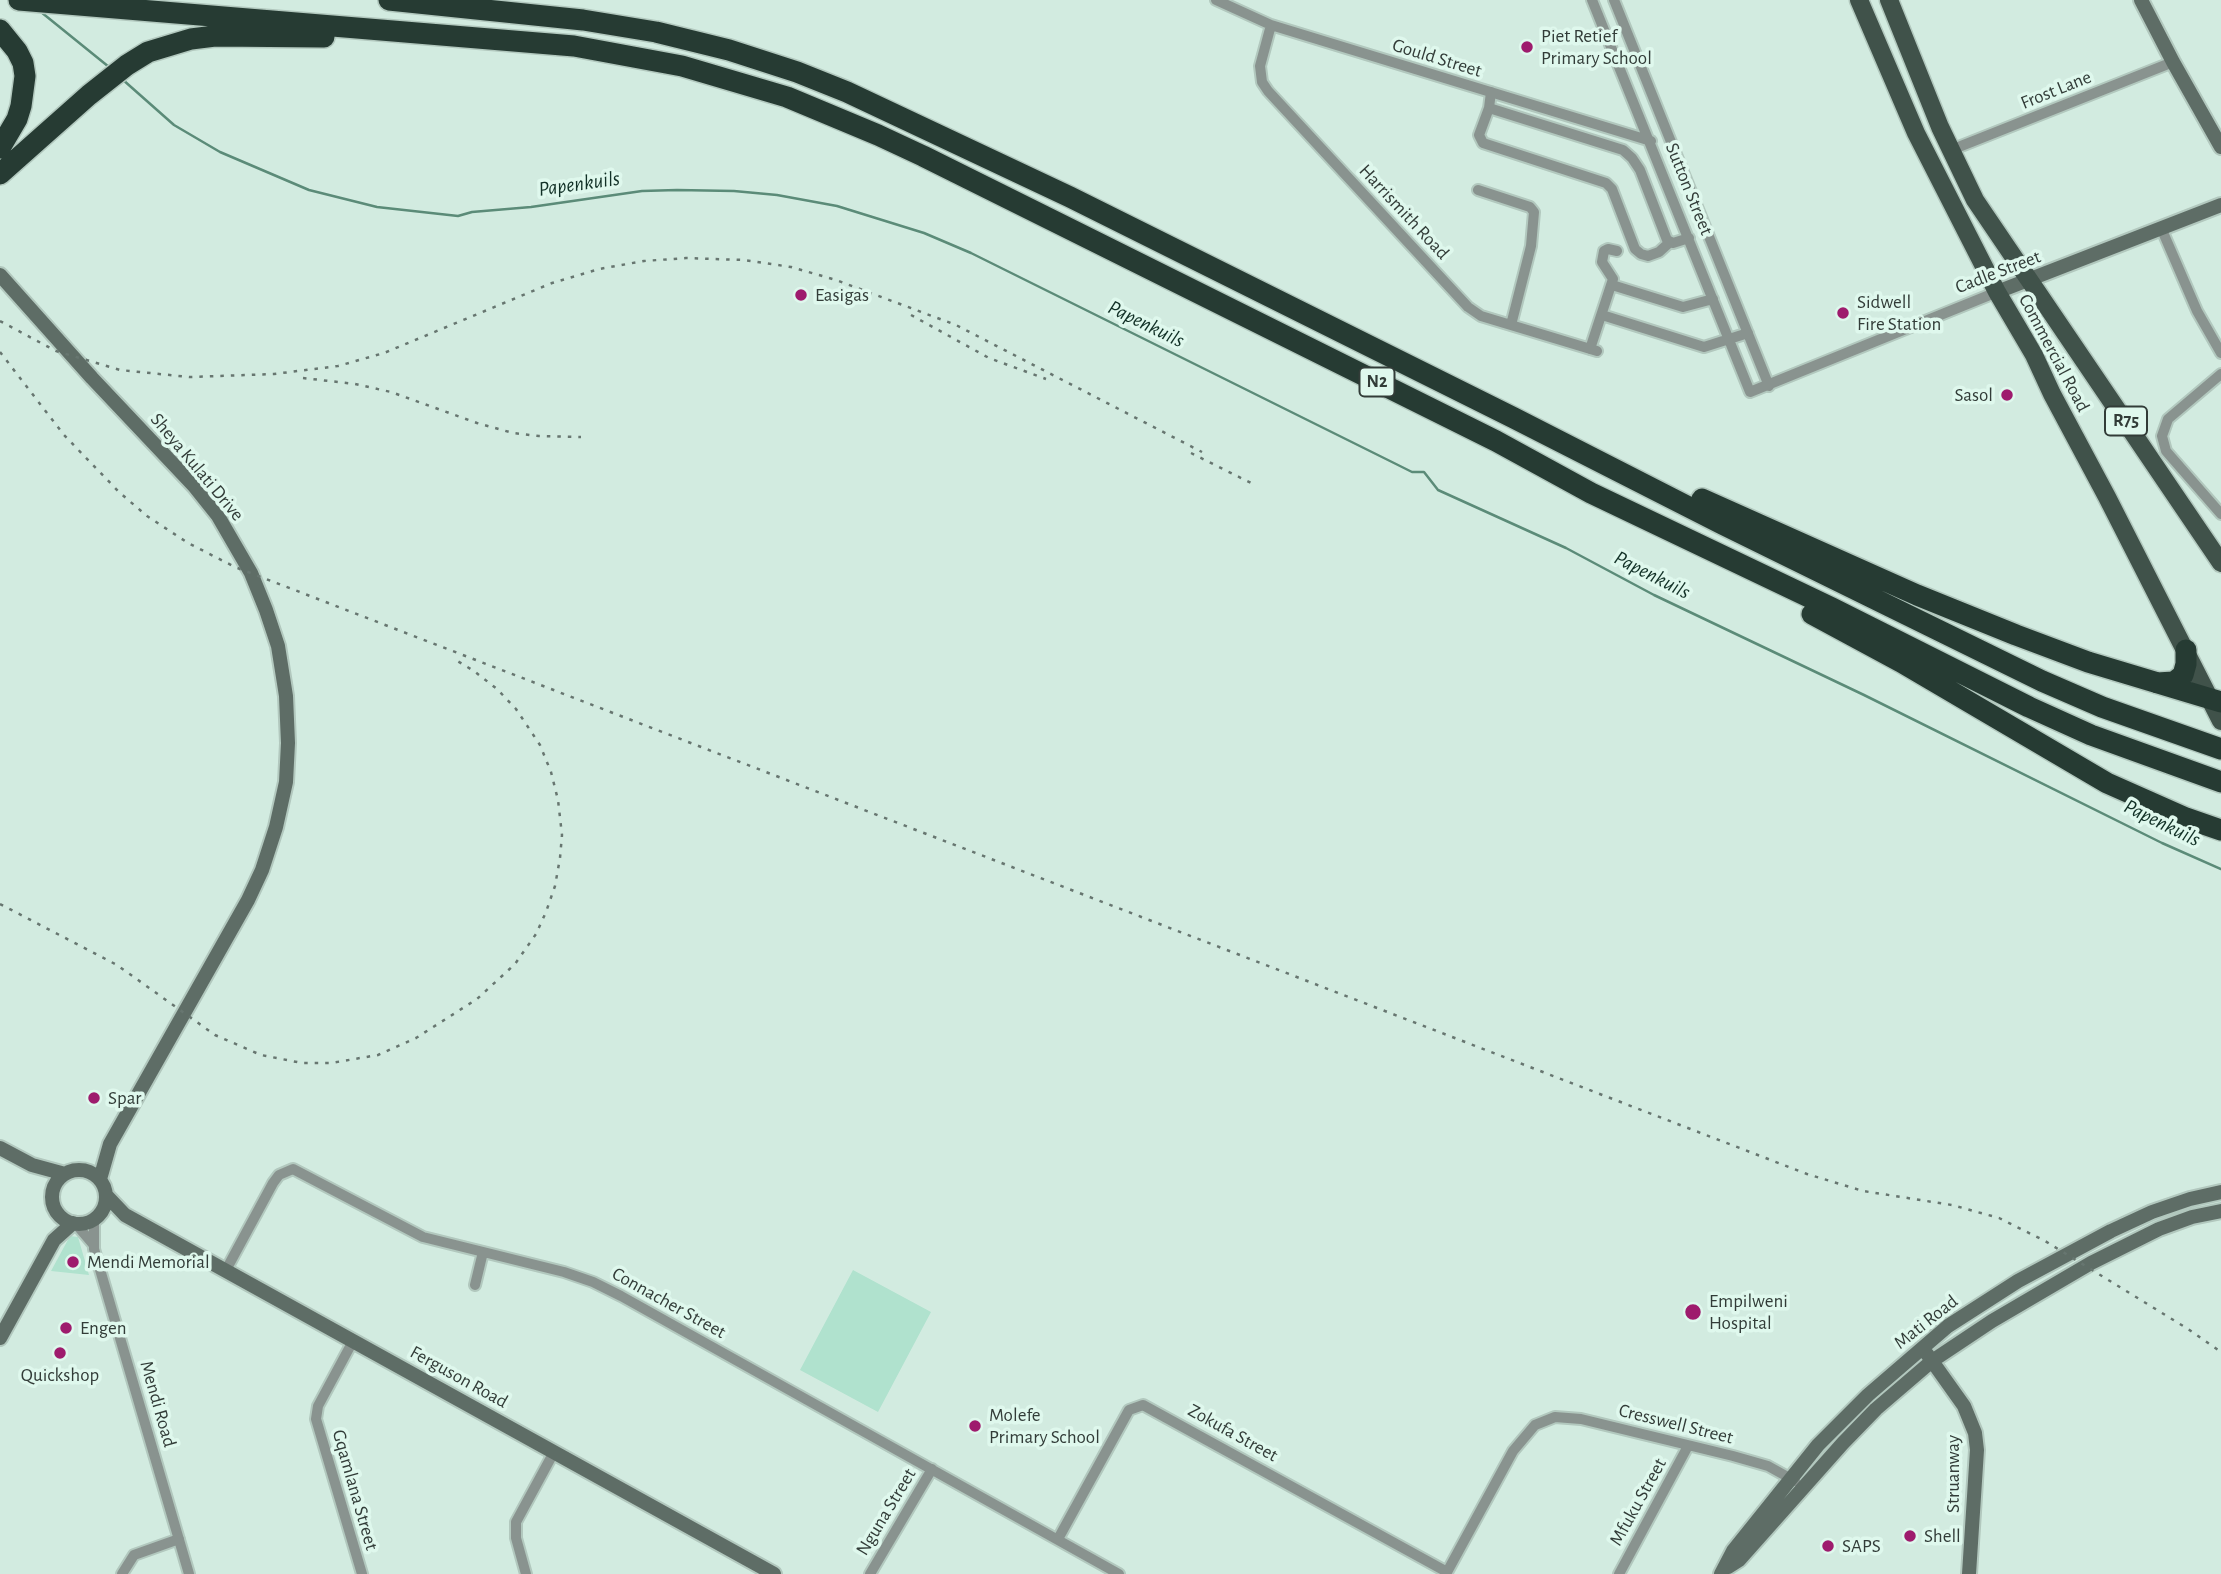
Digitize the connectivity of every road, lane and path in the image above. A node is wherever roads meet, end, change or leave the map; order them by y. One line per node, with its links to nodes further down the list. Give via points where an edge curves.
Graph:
1 (19, 0): 13 (highway, N2)
2 (388, 0): 10 (highway, N2)
3 (411, 0): 10 (highway)
4 (1216, 0): 11 (street, Gould Street)
5 (1592, 0): 17 (street, Sutton Street)
6 (1614, 0): 15 (street, Sutton Street)
7 (1859, 0): 35 (main road, Commercial Road / R75, via 1916,133)
8 (1889, 0): 22 (main road, Commercial Road / R75)
9 (2141, 0): 14 (street)
10 (442, 4): 45 (highway, N2, via 620,26 695,41 797,72 1058,192)
11 (1272, 25): 16 (street, Gould Street); 38 (street, Harrismith Road, via 1260,65 1268,91 1468,307)
12 (0, 30): 21 (highway, via 17,51 25,76 17,119)
13 (469, 36): 24 (highway, via 191,39 148,52 127,65); 46 (highway, N2, via 574,46 682,66 826,112 1200,293)
14 (2173, 62): 20 (street); 22 (street, Frost Lane)
15 (1650, 86): 17 (street); 23 (street, Sutton Street)
16 (1491, 92): 18 (street); 19 (street, Gould Street)
17 (1631, 93): 19 (street, Sutton Street)
18 (1489, 108): 30 (street, via 1623,150 1640,170); 30 (street, via 1479,135 1483,143 1606,183 1641,254 1659,252)
19 (1651, 141): 25 (street, Sutton Street)
20 (2221, 147)
21 (0, 148)
22 (1951, 149): 33 (main road, Commercial Road / R75, via 1975,201)
23 (1683, 169): 25 (street); 39 (street, Sutton Street)
24 (0, 174)
25 (1664, 175): 29 (street, Sutton Street)
26 (1478, 190): 38 (street, via 1534,212 1531,246)
27 (2221, 205): 28 (street, Cadle Street)
28 (2162, 230): 33 (street, Cadle Street); 41 (street, via 2197,312)
29 (1689, 238): 30 (street); 36 (street, Sutton Street)
30 (1670, 243)
31 (1617, 251): 34 (street, via 1606,249 1602,258)
32 (0, 275): 56 (street, Sheya Kulati Drive, via 218,516 266,610 286,696 286,782 262,870)
33 (2030, 280): 35 (street, Cadle Street); 48 (main road, Commercial Road / R75)
34 (1612, 285): 36 (street, via 1683,307); 37 (street)
35 (1997, 292): 43 (street, Cadle Street); 49 (main road, Commercial Road / R75)
36 (1713, 299): 40 (street, Sutton Street)
37 (1602, 315): 38 (street, Harrismith Road, via 1594,350); 40 (street, via 1704,347)
38 (1511, 325)
39 (1748, 333): 40 (street); 43 (street, Sutton Street)
40 (1730, 340): 44 (street, Sutton Street)
41 (2221, 354)
42 (2221, 374): 47 (street, via 2168,419 2162,436 2166,451)
43 (1769, 386): 44 (street, Cadle Street)
44 (1750, 392)
45 (1514, 418): 50 (highway, via 1917,595 2028,640); 53 (highway, N2, via 2042,681 2102,708)
46 (1591, 493): 54 (highway, N2, via 2029,707 2091,735); 55 (highway, via 1901,662 2107,783)
47 (2221, 514)
48 (2221, 563)
49 (2186, 650): 50 (highway, via 2183,675 2174,682); 51 (main road, Commercial Road / R75)
50 (2155, 683): 51 (highway)
51 (2216, 701): 52 (main road, Commercial Road / R75)
52 (2221, 721)
53 (2221, 749)
54 (2221, 782)
55 (2221, 830)
56 (110, 1144): 59 (street, Sheya Kulati Drive, via 88,1165); 60 (street, Sheya Kulati Drive)
57 (0, 1148): 58 (street)
58 (32, 1165): 59 (street); 61 (street)
59 (70, 1172): 60 (street, via 89,1172); 61 (street)
60 (100, 1179): 63 (street)
61 (53, 1191): 65 (street)
62 (2221, 1192): 76 (street, Mati Road, via 2152,1212 2102,1236 2008,1287)
63 (106, 1195): 66 (street, Ferguson Road); 67 (street)
64 (2221, 1211): 77 (street, Mati Road, via 2159,1230 2091,1263)
65 (57, 1212): 68 (street); 69 (street)
66 (125, 1215): 67 (street, Ferguson Road); 72 (street, Ferguson Road)
67 (97, 1217): 68 (street); 70 (street, Mendi Road)
68 (74, 1223): 69 (street); 70 (street, Mendi Road)
69 (54, 1240): 74 (street)
70 (93, 1244): 82 (street, Mendi Road)
71 (483, 1252): 72 (street, Connacher Street, via 423,1237 293,1169 273,1183); 73 (street); 80 (street, Connacher Street, via 612,1291)
72 (226, 1270): 75 (street, Ferguson Road)
73 (475, 1285)
74 (0, 1337)
75 (353, 1341): 79 (street, Ferguson Road); 88 (street, Gqamlana Street, via 318,1406 316,1419)
76 (1922, 1347): 77 (street, Struanway); 81 (street, Mati Road, via 1835,1428)
77 (1932, 1361): 81 (street, Mati Road); 94 (street, Struanway, via 1964,1406 1975,1433)
78 (1688, 1446): 81 (street, Cresswell Street, via 1768,1466); 84 (street, Cresswell Street, via 1569,1417 1535,1425 1513,1451); 93 (street, Mfuku Street)
79 (554, 1452): 89 (street, via 516,1522); 90 (street, Ferguson Road)
80 (932, 1469): 83 (street, Connacher Street); 91 (street, Nguna Street)
81 (1798, 1483): 85 (street, Mati Road, via 1739,1560)
82 (179, 1539): 86 (street, via 134,1555); 87 (street, Mendi Road)
83 (1058, 1539): 84 (street, Zokufa Street, via 1129,1410 1143,1405); 92 (street, Connacher Street)
84 (1446, 1573)
85 (1722, 1573)
86 (122, 1574)
87 (189, 1574)
88 (362, 1574)
89 (526, 1574)
90 (774, 1574)
91 (870, 1574)
92 (1119, 1574)
93 (1619, 1574)
94 (1969, 1574)

